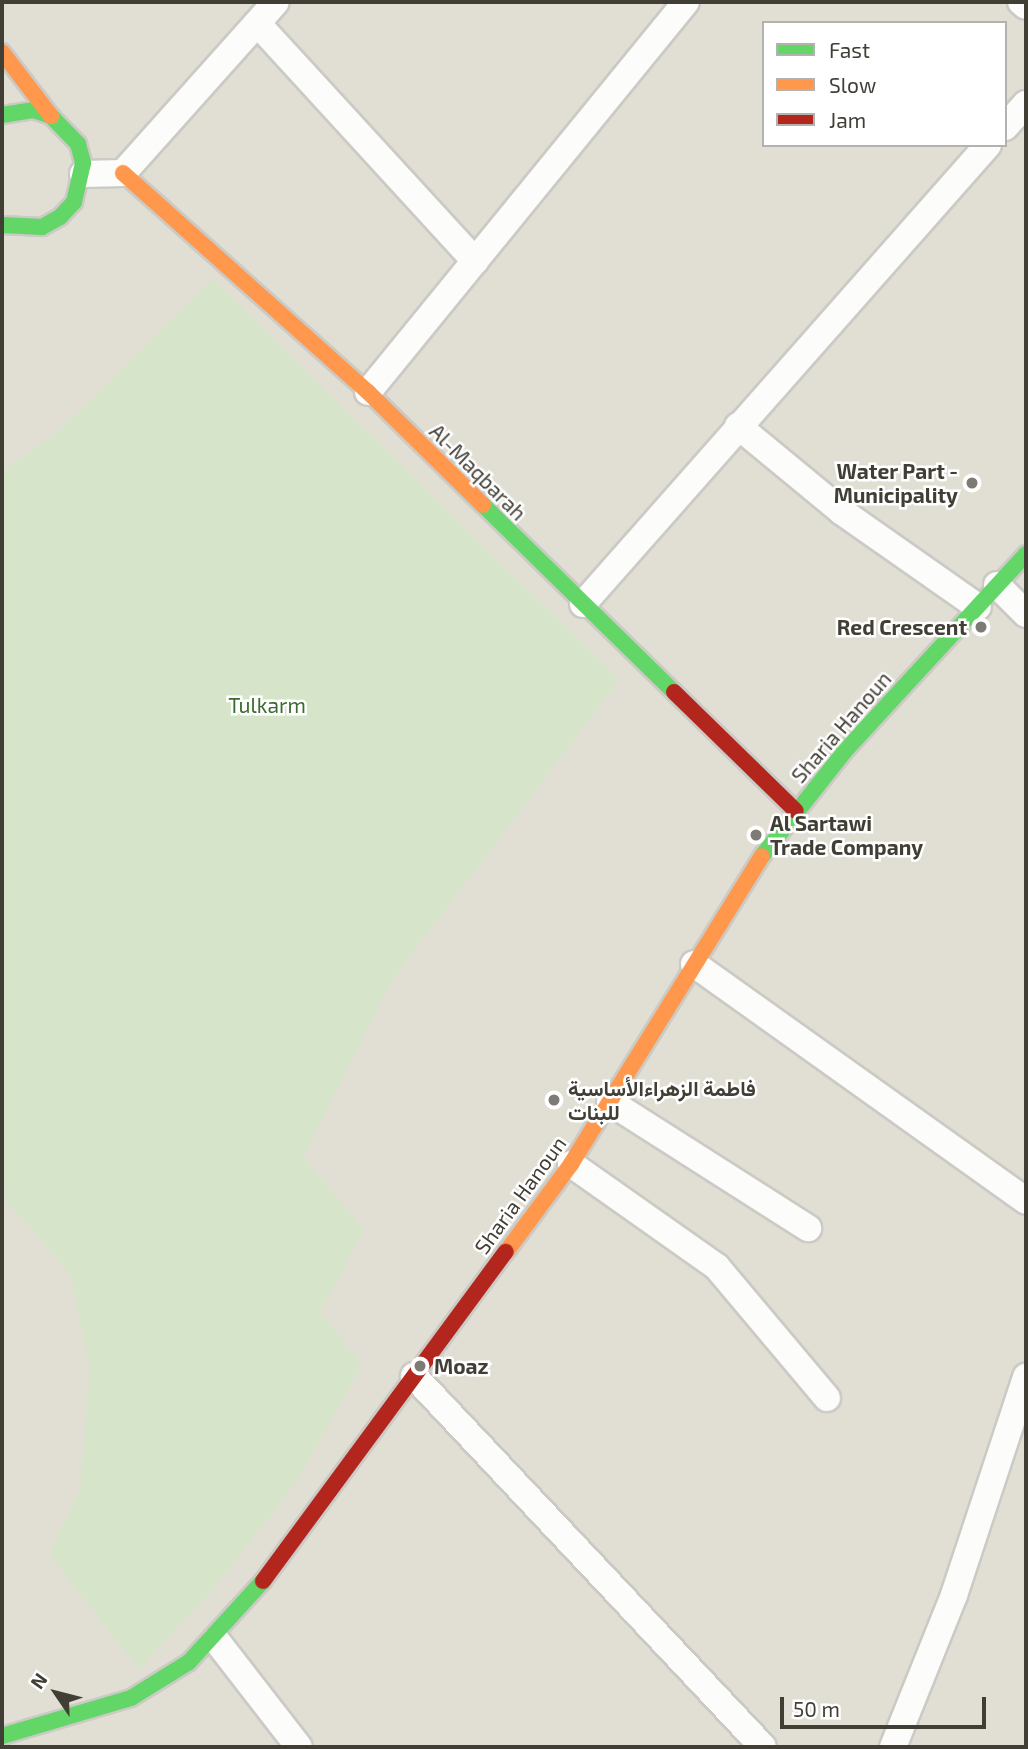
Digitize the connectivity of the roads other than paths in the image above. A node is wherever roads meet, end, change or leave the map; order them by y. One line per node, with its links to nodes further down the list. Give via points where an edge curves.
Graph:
1 (276, 2): 5 (street)
2 (686, 2): 15 (street)
3 (1021, 2): 4 (street)
4 (1026, 6)
5 (257, 23): 12 (street); 15 (street)
6 (2, 52): 9 (street)
7 (1026, 104): 10 (street)
8 (2, 115): 9 (street, via 33,110)
9 (51, 116): 13 (street, via 78,144)
10 (1007, 125)
11 (986, 147): 17 (street)
12 (122, 173): 13 (street); 16 (street, Al-Maqbarah)
13 (83, 174): 14 (street, via 74,202 60,217 42,227)
14 (4, 227)
15 (475, 261): 16 (street)
16 (368, 392): 20 (street, Al-Maqbarah)
17 (738, 426): 20 (street); 21 (street, via 841,511)
18 (1026, 554): 19 (street, Sharia Hanoun)
19 (998, 585): 21 (street, Sharia Hanoun); 22 (street)
20 (583, 604): 23 (street, Al-Maqbarah)
21 (978, 607): 23 (street, Sharia Hanoun)
22 (1026, 614)
23 (796, 811): 24 (street, Sharia Hanoun, via 739,886)
24 (694, 964): 25 (street, Sharia Hanoun); 27 (street)
25 (610, 1102): 26 (street, Sharia Hanoun); 28 (street)
26 (571, 1164): 29 (street, Sharia Hanoun); 31 (street, via 717,1267)
27 (1026, 1201)
28 (808, 1228)
29 (414, 1376): 32 (street, Sharia Hanoun); 35 (street)
30 (1025, 1386): 36 (street, via 954,1595)
31 (827, 1398)
32 (216, 1640): 33 (street, Sharia Hanoun, via 131,1698); 34 (street)
33 (19, 1738)
34 (299, 1747)
35 (763, 1747)
36 (893, 1747)

